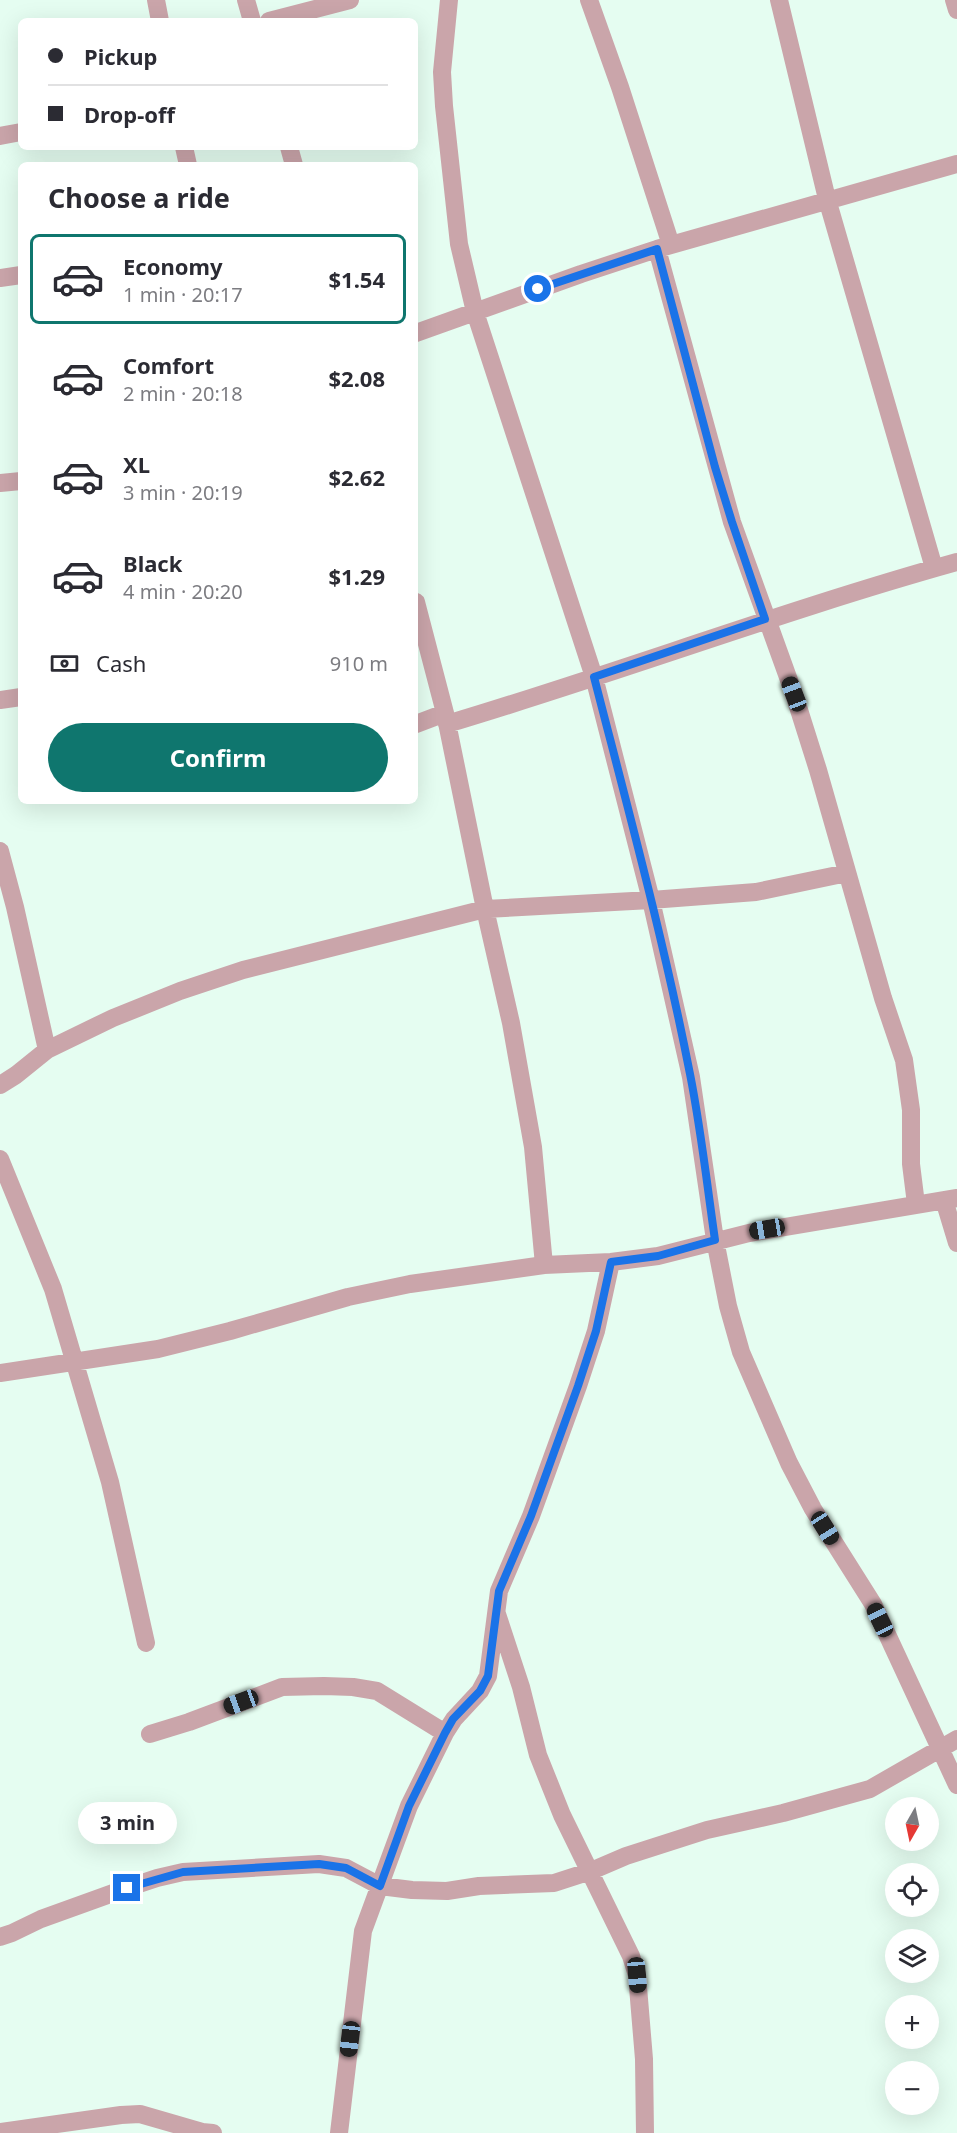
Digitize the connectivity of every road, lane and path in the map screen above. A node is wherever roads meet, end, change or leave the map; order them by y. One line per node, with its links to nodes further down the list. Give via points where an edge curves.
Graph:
1 (156, 0): 9 (street)
2 (246, 0): 10 (street)
3 (350, 0): 11 (street)
4 (449, 0): 19 (street, via 442,72 444,106 459,244)
5 (589, 0): 16 (street, via 620,87)
6 (779, 0): 15 (street)
7 (954, 0): 8 (street)
8 (957, 10)
9 (159, 18)
10 (251, 18)
11 (281, 18)
12 (18, 133): 13 (street)
13 (0, 136)
14 (957, 164): 15 (street)
15 (828, 199): 16 (street); 24 (street)
16 (664, 247): 19 (street); 26 (street, via 715,467)
17 (18, 275): 18 (street)
18 (0, 278)
19 (475, 312): 20 (street); 27 (street)
20 (418, 332)
21 (18, 481): 22 (street)
22 (0, 483)
23 (957, 562): 24 (street)
24 (934, 568): 26 (street)
25 (418, 610): 30 (street)
26 (765, 619): 27 (street); 33 (street, via 794,694)
27 (594, 677): 30 (street); 34 (street)
28 (18, 697): 29 (street)
29 (0, 700)
30 (446, 719): 31 (street); 36 (street)
31 (418, 724)
32 (0, 851): 35 (street)
33 (847, 873): 34 (street, via 756,892); 41 (street, via 904,1060)
34 (651, 900): 36 (street); 42 (street, via 691,1077)
35 (8, 908): 37 (street)
36 (485, 909): 37 (street, via 222,977 112,1018); 45 (street, via 511,1023 533,1148)
37 (47, 1050): 38 (street)
38 (0, 1085)
39 (0, 1159): 46 (street, via 53,1290)
40 (950, 1199): 41 (street); 43 (street)
41 (916, 1204): 42 (street)
42 (715, 1240): 44 (street, via 658,1256); 53 (street, via 741,1352 789,1463 873,1604)
43 (957, 1243)
44 (611, 1262): 45 (street); 48 (street, via 596,1331 578,1386 499,1591)
45 (544, 1265): 46 (street, via 410,1284 158,1349)
46 (73, 1361): 47 (street); 49 (street, via 110,1482)
47 (0, 1373)
48 (496, 1609): 50 (street, via 488,1676); 55 (street, via 538,1755 562,1815)
49 (146, 1643)
50 (445, 1733): 51 (street, via 377,1691 324,1686 282,1687); 56 (street, via 409,1806)
51 (150, 1734)
52 (957, 1739): 53 (street)
53 (940, 1748): 54 (street); 55 (street, via 870,1789 707,1830)
54 (957, 1785)
55 (591, 1871): 56 (street, via 554,1883 447,1891); 61 (street, via 637,1975)
56 (380, 1886): 57 (street, via 346,1868 319,1864 183,1872 127,1888); 60 (street, via 363,1931)
57 (0, 1937)
58 (0, 2132): 59 (street, via 140,2115)
59 (213, 2133)
60 (339, 2133)
61 (645, 2133)

